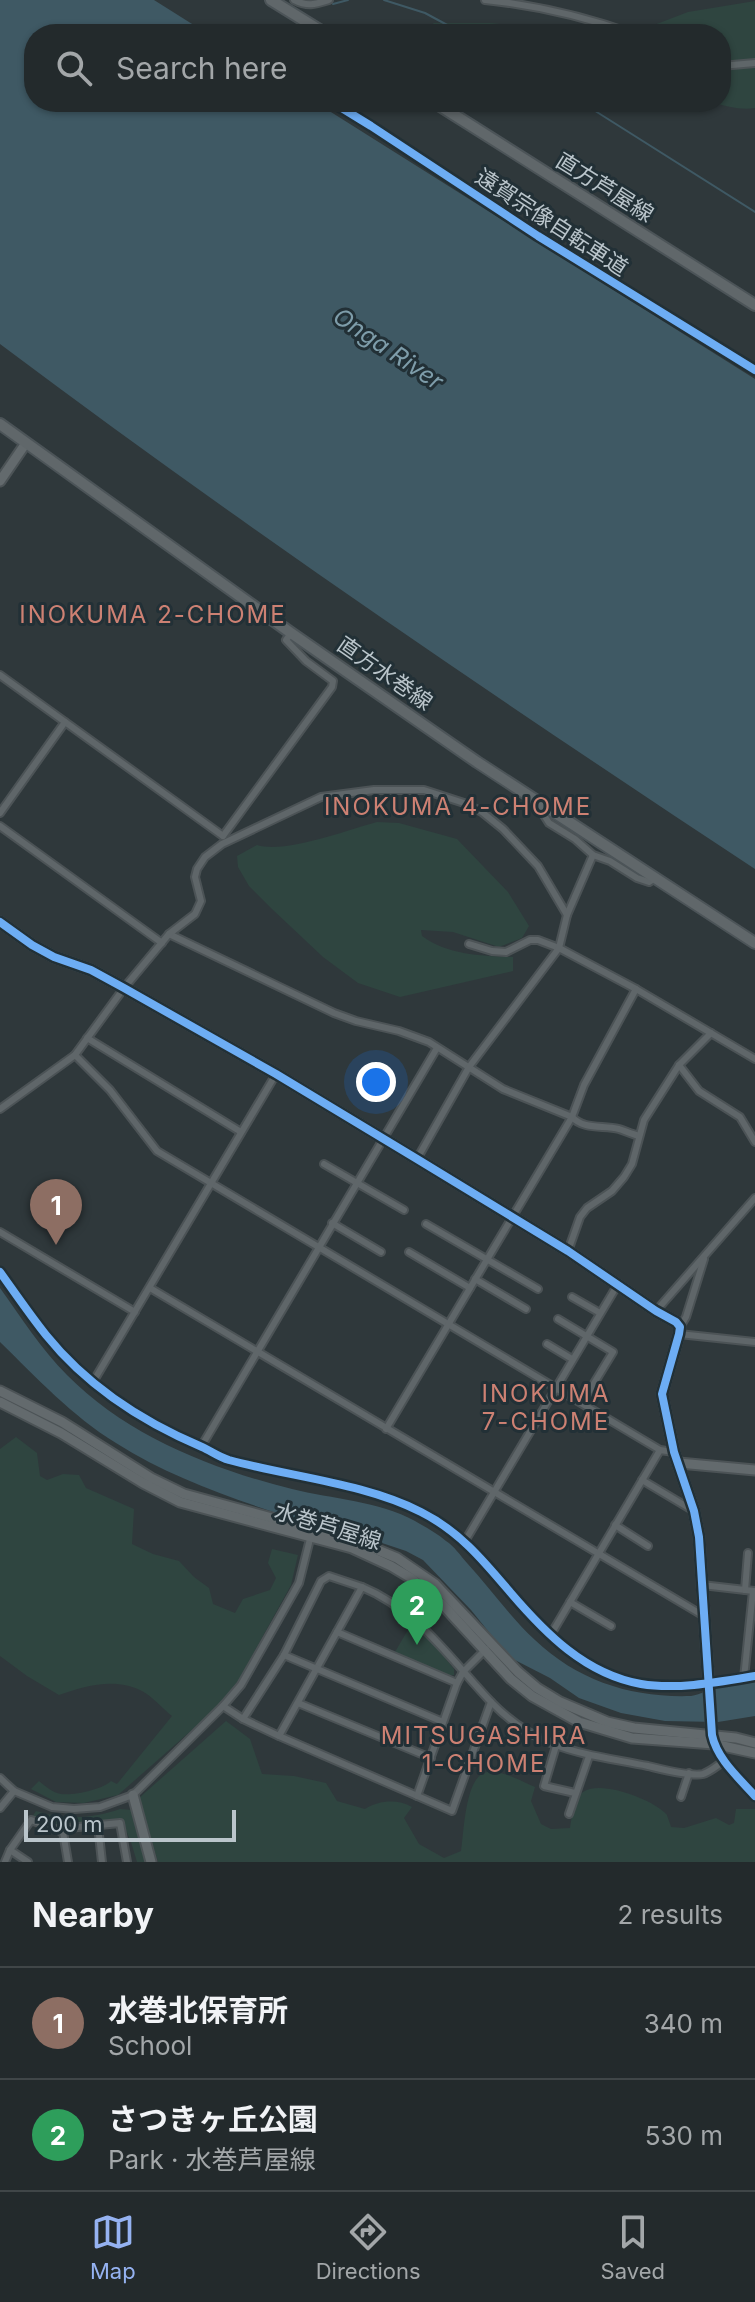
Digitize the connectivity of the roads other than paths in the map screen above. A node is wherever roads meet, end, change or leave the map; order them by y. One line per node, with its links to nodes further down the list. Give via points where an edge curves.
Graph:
1 (271, 0): 5 (main road)
2 (294, 0): 3 (street, via 303,5)
3 (329, 0)
4 (485, 0): 6 (street)
5 (310, 24)
6 (605, 24)
7 (755, 63): 8 (street)
8 (731, 65)
9 (450, 112): 10 (main road, 直方芦屋線)
10 (755, 305)
11 (0, 424): 12 (main road, 直方水巻線)
12 (26, 443): 13 (street); 14 (main road, 直方水巻線)
13 (0, 481)
14 (291, 633): 17 (main road, 直方水巻線); 20 (street, via 286,640 333,681 332,687)
15 (0, 675): 16 (street)
16 (65, 722): 18 (street); 20 (street)
17 (543, 806): 21 (street, via 549,823); 22 (main road, 直方水巻線)
18 (0, 813)
19 (0, 826): 26 (street)
20 (223, 840): 23 (street, via 321,797 424,790 464,803 503,829 538,866); 25 (street, via 197,869 201,901 195,914)
21 (593, 855): 22 (street, via 637,878); 23 (street)
22 (655, 878): 27 (main road, 直方水巻線)
23 (567, 915): 29 (street)
24 (0, 922): 30 (street, via 43,951)
25 (169, 934): 26 (street); 34 (street, via 334,1013)
26 (162, 943): 30 (street)
27 (755, 943)
28 (469, 944): 29 (street, via 506,952 538,940)
29 (559, 948): 31 (street); 38 (street)
30 (124, 988): 33 (street); 39 (street)
31 (636, 989): 32 (street); 41 (street)
32 (711, 1033): 36 (street); 37 (street)
33 (87, 1038): 35 (street); 42 (street)
34 (437, 1048): 38 (street); 44 (street)
35 (75, 1055): 40 (street); 48 (street, via 157,1151)
36 (755, 1059)
37 (679, 1065): 43 (street); 45 (street, via 699,1091 740,1117)
38 (469, 1067): 41 (street, via 503,1089); 46 (street)
39 (276, 1074): 42 (street); 44 (street)
40 (0, 1109)
41 (572, 1117): 43 (street); 52 (street)
42 (241, 1132): 48 (street)
43 (639, 1136): 57 (street, via 624,1177 580,1217)
44 (383, 1139): 46 (street); 49 (street)
45 (755, 1142)
46 (417, 1159): 52 (street)
47 (324, 1164): 49 (street)
48 (211, 1183): 56 (street); 66 (street)
49 (357, 1183): 51 (street); 53 (street)
50 (755, 1198): 60 (street)
51 (404, 1210)
52 (512, 1216): 57 (street); 61 (street)
53 (332, 1223): 56 (street); 58 (street)
54 (426, 1224): 61 (street)
55 (0, 1232): 73 (street)
56 (318, 1247): 76 (street); 81 (street)
57 (568, 1251): 64 (street)
58 (381, 1252)
59 (409, 1252): 67 (street)
60 (705, 1256): 65 (street); 69 (street)
61 (487, 1259): 63 (street); 68 (street)
62 (0, 1272): 83 (street, via 47,1336)
63 (475, 1279): 67 (street); 71 (street)
64 (618, 1284): 72 (street); 74 (street)
65 (681, 1284): 69 (street); 72 (street)
66 (150, 1288): 73 (street); 81 (street)
67 (470, 1288): 76 (street)
68 (538, 1289)
69 (695, 1290): 77 (street)
70 (572, 1297): 74 (street)
71 (526, 1309)
72 (656, 1311): 77 (street, via 676,1322)
73 (135, 1312): 83 (street)
74 (600, 1313): 78 (street)
75 (558, 1319): 78 (street)
76 (448, 1324): 84 (street); 88 (street)
77 (679, 1330): 79 (street); 91 (street, via 662,1394)
78 (586, 1336): 82 (street); 87 (street, via 613,1352)
79 (755, 1342)
80 (547, 1344): 82 (street)
81 (257, 1350): 88 (street); 89 (street)
82 (572, 1359): 84 (street)
83 (93, 1382): 89 (street, via 153,1425)
84 (555, 1388): 87 (street); 95 (street)
85 (0, 1391): 98 (street, 水巻芦屋線, via 184,1494)
86 (0, 1402): 98 (street, 水巻芦屋線, via 180,1502)
87 (582, 1403): 90 (street)
88 (386, 1429): 95 (street)
89 (201, 1447): 99 (street, via 226,1459 401,1502)
90 (660, 1450): 91 (street); 94 (street)
91 (674, 1452): 92 (street)
92 (679, 1463): 93 (street); 96 (street)
93 (755, 1470)
94 (642, 1480): 96 (street); 97 (street)
95 (492, 1492): 99 (street); 102 (street)
96 (694, 1511): 103 (street)
97 (615, 1525): 100 (street); 102 (street)
98 (312, 1534): 111 (street, 水巻芦屋線, via 365,1544 397,1558 435,1584); 121 (street, via 299,1583 241,1685)
99 (465, 1541): 110 (street)
100 (648, 1546)
101 (748, 1553): 105 (street)
102 (598, 1554): 106 (street); 107 (street)
103 (702, 1585): 105 (street); 107 (street)
104 (362, 1587): 109 (street); 112 (street, via 329,1576 321,1581); 114 (street, via 416,1619)
105 (751, 1591): 116 (street)
106 (570, 1602): 108 (street); 110 (street)
107 (705, 1617): 118 (street)
108 (611, 1626)
109 (337, 1632): 113 (street); 117 (street)
110 (550, 1636): 118 (street, via 580,1659 629,1681)
111 (487, 1648): 114 (street); 124 (street, 水巻芦屋線, via 537,1688 607,1722)
112 (284, 1655): 113 (street); 122 (street)
113 (318, 1668): 120 (street); 123 (street)
114 (463, 1672): 117 (street); 119 (street)
115 (755, 1676): 116 (street)
116 (744, 1678): 118 (street)
117 (457, 1683): 123 (street)
118 (709, 1684): 124 (street)
119 (491, 1702): 127 (street); 137 (street, via 452,1811)
120 (298, 1703): 125 (street); 130 (street)
121 (223, 1706): 122 (street); 136 (street)
122 (243, 1719): 125 (street)
123 (443, 1722): 130 (street)
124 (713, 1735): 126 (street, 水巻芦屋線); 128 (street, 水巻芦屋線); 131 (street)
125 (279, 1736): 137 (street)
126 (755, 1743)
127 (556, 1746): 129 (street); 135 (street, via 544,1786)
128 (755, 1753)
129 (589, 1756): 132 (street); 135 (street)
130 (431, 1758): 137 (street)
131 (724, 1761): 132 (street, via 703,1774); 138 (street)
132 (689, 1773): 139 (street)
133 (0, 1778): 134 (street)
134 (14, 1791): 136 (street, via 52,1807 74,1809 100,1807); 140 (street)
135 (575, 1793): 141 (street)
136 (133, 1795): 150 (street)
137 (417, 1796)
138 (755, 1796)
139 (681, 1797)
140 (0, 1808)
141 (569, 1814)
142 (98, 1826): 143 (street); 148 (street); 149 (street, via 120,1823)
143 (63, 1832): 144 (street, via 31,1820); 147 (street)
144 (10, 1850): 145 (street); 146 (street)
145 (5, 1862)
146 (28, 1862)
147 (68, 1862)
148 (102, 1862)
149 (127, 1862)
150 (151, 1862)

